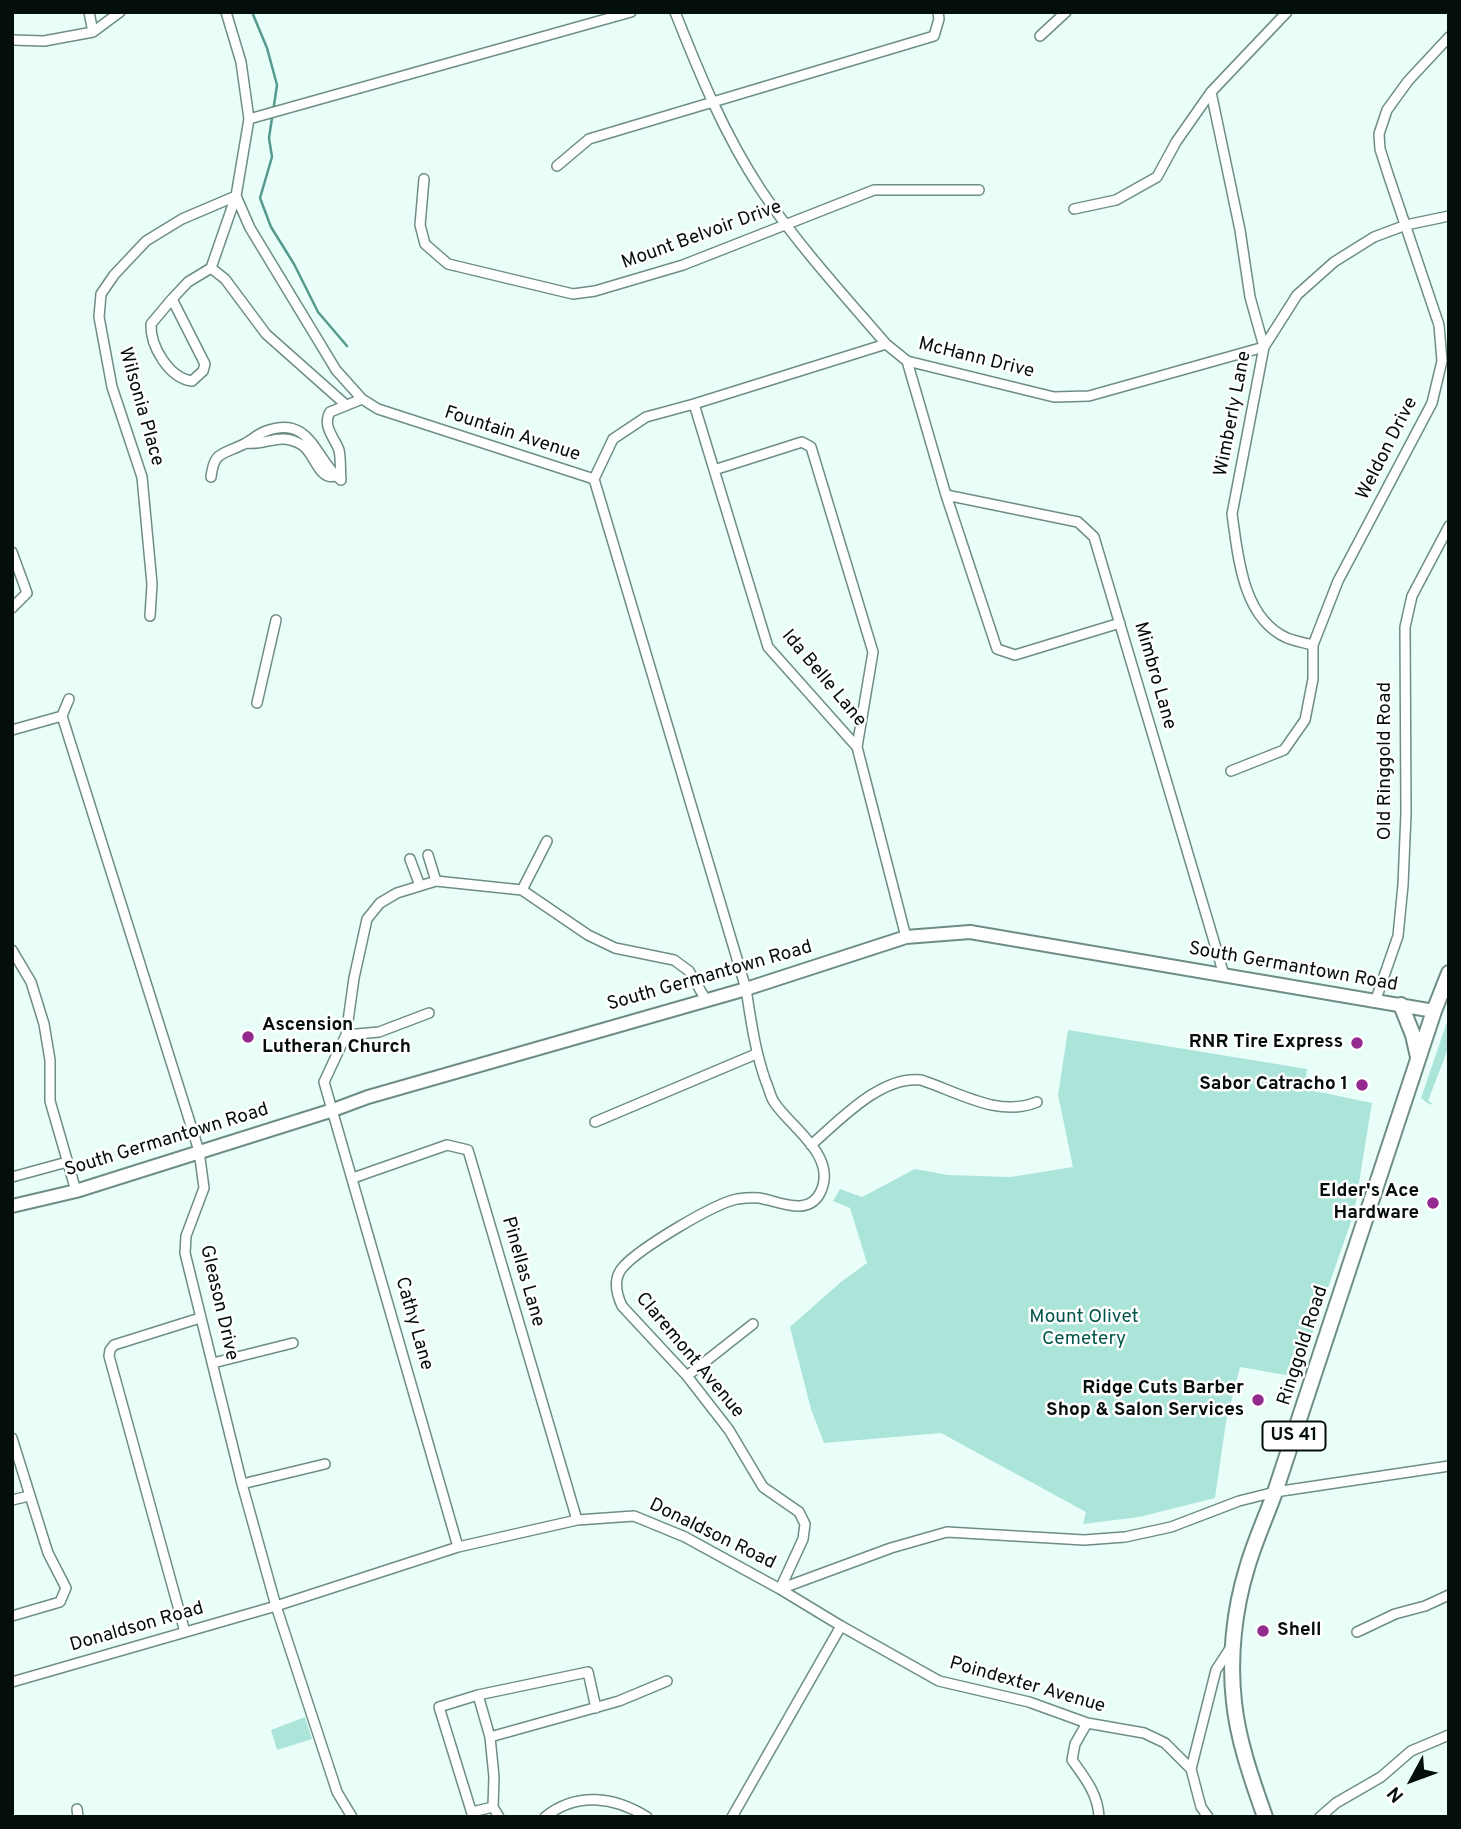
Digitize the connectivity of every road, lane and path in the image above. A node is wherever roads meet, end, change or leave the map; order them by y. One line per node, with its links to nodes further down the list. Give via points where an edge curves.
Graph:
1 (89, 12): 9 (street)
2 (120, 12): 9 (street)
3 (226, 12): 15 (street, via 241,62)
4 (631, 12): 15 (street)
5 (676, 12): 14 (street, McHann Drive)
6 (937, 12): 14 (street, via 934,36)
7 (1066, 12): 10 (street)
8 (1287, 12): 13 (street)
9 (93, 32): 12 (street, via 44,41)
10 (1041, 36)
11 (1449, 37): 23 (street, Weldon Drive, via 1387,110 1379,134)
12 (12, 40)
13 (1211, 92): 20 (street, via 1157,177 1116,200); 27 (street)
14 (711, 103): 16 (street, via 589,139); 22 (street, McHann Drive)
15 (249, 119): 19 (street)
16 (557, 166)
17 (424, 179): 22 (street, Mount Belvoir Drive, via 420,225 425,244 448,264 573,294 683,265)
18 (979, 190): 22 (street, Mount Belvoir Drive, via 874,190)
19 (236, 196): 24 (street); 29 (street, Fountain Avenue, via 250,228 336,370); 39 (street, Wilsonia Place, via 182,219 146,241 101,294 99,317 111,387 142,477 152,584)
20 (1074, 209)
21 (1449, 216): 23 (street, Wimberly Lane)
22 (785, 225): 26 (street, McHann Drive)
23 (1406, 225): 27 (street, Wimberly Lane, via 1374,237 1334,262 1297,295); 42 (street, Weldon Drive, via 1439,325 1442,362 1432,403 1338,582)
24 (211, 268): 25 (street); 31 (street, via 225,279 266,334)
25 (172, 299): 25 (street, via 151,324 153,342 177,375 192,381 203,372 205,363)
26 (886, 344): 28 (street, McHann Drive); 30 (street)
27 (1264, 347): 28 (street, McHann Drive, via 1089,396 1054,397); 42 (street, Wimberly Lane, via 1232,513 1236,539 1247,588 1263,619 1286,638)
28 (907, 361): 35 (street)
29 (362, 399): 31 (street); 34 (street, Fountain Avenue, via 408,420)
30 (694, 404): 32 (street, Ida Belle Lane); 34 (street, via 646,416 613,439)
31 (346, 405): 33 (street, via 330,412 326,421 340,453 341,480 326,466 312,440 297,431 276,428 219,456 213,461)
32 (714, 470): 47 (street, Ida Belle Lane, via 768,647); 47 (street, via 802,442 811,447 873,652)
33 (211, 477)
34 (594, 479): 59 (street, Fountain Avenue)
35 (946, 495): 41 (street, Mimbro Lane, via 1078,522 1094,537); 41 (street, via 997,649 1015,655)
36 (1449, 526): 61 (street, Old Ringgold Road, via 1412,596 1405,627 1403,885 1398,936)
37 (12, 552): 38 (street, via 27,593)
38 (12, 607)
39 (150, 616)
40 (276, 620): 44 (street)
41 (1120, 623): 58 (street, Mimbro Lane)
42 (1313, 645): 48 (street, Weldon Drive, via 1305,720 1292,741 1284,750)
43 (69, 699): 45 (street)
44 (257, 703)
45 (62, 716): 46 (street); 72 (street, Gleason Drive)
46 (12, 730)
47 (858, 747): 55 (street, Ida Belle Lane)
48 (1231, 771)
49 (547, 841): 54 (street)
50 (428, 855): 52 (street)
51 (410, 859): 53 (street)
52 (436, 881): 53 (street, Cathy Lane); 54 (street)
53 (420, 886): 65 (street, Cathy Lane, via 380,903 367,919)
54 (522, 890): 60 (street, via 615,948 674,960 689,971)
55 (906, 937): 58 (main road, South Germantown Road, via 970,932); 59 (main road, South Germantown Road)
56 (12, 950): 73 (street, via 31,982 44,1024 50,1101)
57 (1449, 973): 63 (main road, Ringgold Road / US 41)
58 (1224, 975): 61 (main road, South Germantown Road)
59 (746, 989): 60 (main road, South Germantown Road); 66 (street, Claremont Avenue)
60 (706, 1000): 69 (main road, South Germantown Road)
61 (1375, 1002): 62 (main road, South Germantown Road)
62 (1401, 1005): 63 (main road, South Germantown Road); 67 (main road)
63 (1434, 1011): 67 (main road, Ringgold Road / US 41)
64 (429, 1013): 65 (street, via 379,1032)
65 (346, 1035): 69 (street, Cathy Lane, via 324,1082)
66 (756, 1054): 70 (street); 71 (street, Claremont Avenue, via 773,1101)
67 (1418, 1061): 87 (main road, Ringgold Road / US 41)
68 (1037, 1102): 71 (street, via 1003,1108 911,1080 870,1096)
69 (333, 1110): 72 (main road, South Germantown Road); 75 (street, Cathy Lane)
70 (595, 1122)
71 (811, 1145): 82 (street, Claremont Avenue, via 823,1181 814,1201 791,1206 757,1198 736,1200 663,1237 622,1267 616,1294 622,1306)
72 (199, 1151): 76 (main road, South Germantown Road); 78 (street, Gleason Drive, via 204,1188 186,1237 185,1253)
73 (67, 1162): 74 (street); 76 (street)
74 (12, 1177)
75 (353, 1178): 90 (street, Pinellas Lane, via 447,1145 468,1150); 91 (street, Cathy Lane)
76 (76, 1191): 77 (main road, South Germantown Road)
77 (12, 1206)
78 (200, 1318): 81 (street, Gleason Drive); 97 (street, via 114,1345 109,1356)
79 (753, 1324): 82 (street)
80 (293, 1343): 81 (street)
81 (213, 1363): 86 (street, Gleason Drive)
82 (687, 1376): 92 (street, Claremont Avenue, via 729,1430 763,1487 799,1513 805,1524 803,1539)
83 (12, 1438): 88 (street)
84 (325, 1464): 86 (street)
85 (1448, 1466): 87 (street, Donaldson Road)
86 (242, 1483): 94 (street, Gleason Drive)
87 (1275, 1492): 92 (street, Donaldson Road, via 1171,1527 1125,1537 1084,1540 947,1532); 99 (main road, Ringgold Road / US 41, via 1247,1568)
88 (29, 1496): 89 (street); 95 (street, via 48,1553 66,1588 60,1602)
89 (12, 1500)
90 (577, 1520): 91 (street, Donaldson Road); 92 (street, Donaldson Road, via 634,1516 685,1537)
91 (458, 1546): 94 (street, Donaldson Road)
92 (780, 1589): 96 (street, Poindexter Avenue)
93 (1449, 1595): 98 (street)
94 (276, 1606): 97 (street, Donaldson Road); 110 (street, Gleason Drive, via 337,1792)
95 (12, 1616)
96 (841, 1626): 104 (street, Poindexter Avenue, via 939,1681 1029,1702); 114 (street)
97 (186, 1632): 101 (street, Donaldson Road)
98 (1357, 1632)
99 (1234, 1644): 107 (street, via 1216,1670); 117 (main road, Ringgold Road / US 41, via 1234,1702 1250,1776)
100 (667, 1681): 103 (street)
101 (12, 1682)
102 (478, 1695): 103 (street, via 588,1672); 106 (street); 109 (street, via 439,1707)
103 (596, 1708): 106 (street)
104 (1087, 1723): 107 (street, Poindexter Avenue, via 1143,1733 1165,1743); 115 (street, via 1072,1760 1089,1784)
105 (1449, 1735): 118 (street, via 1411,1751)
106 (489, 1737): 108 (street)
107 (1191, 1769): 116 (street)
108 (492, 1807): 109 (street); 111 (street)
109 (472, 1814)
110 (352, 1817)
111 (499, 1817)
112 (545, 1817): 113 (street, via 568,1804 590,1799 616,1802)
113 (647, 1817)
114 (732, 1817)
115 (1099, 1817)
116 (1208, 1817)
117 (1265, 1817)
118 (1320, 1817)

